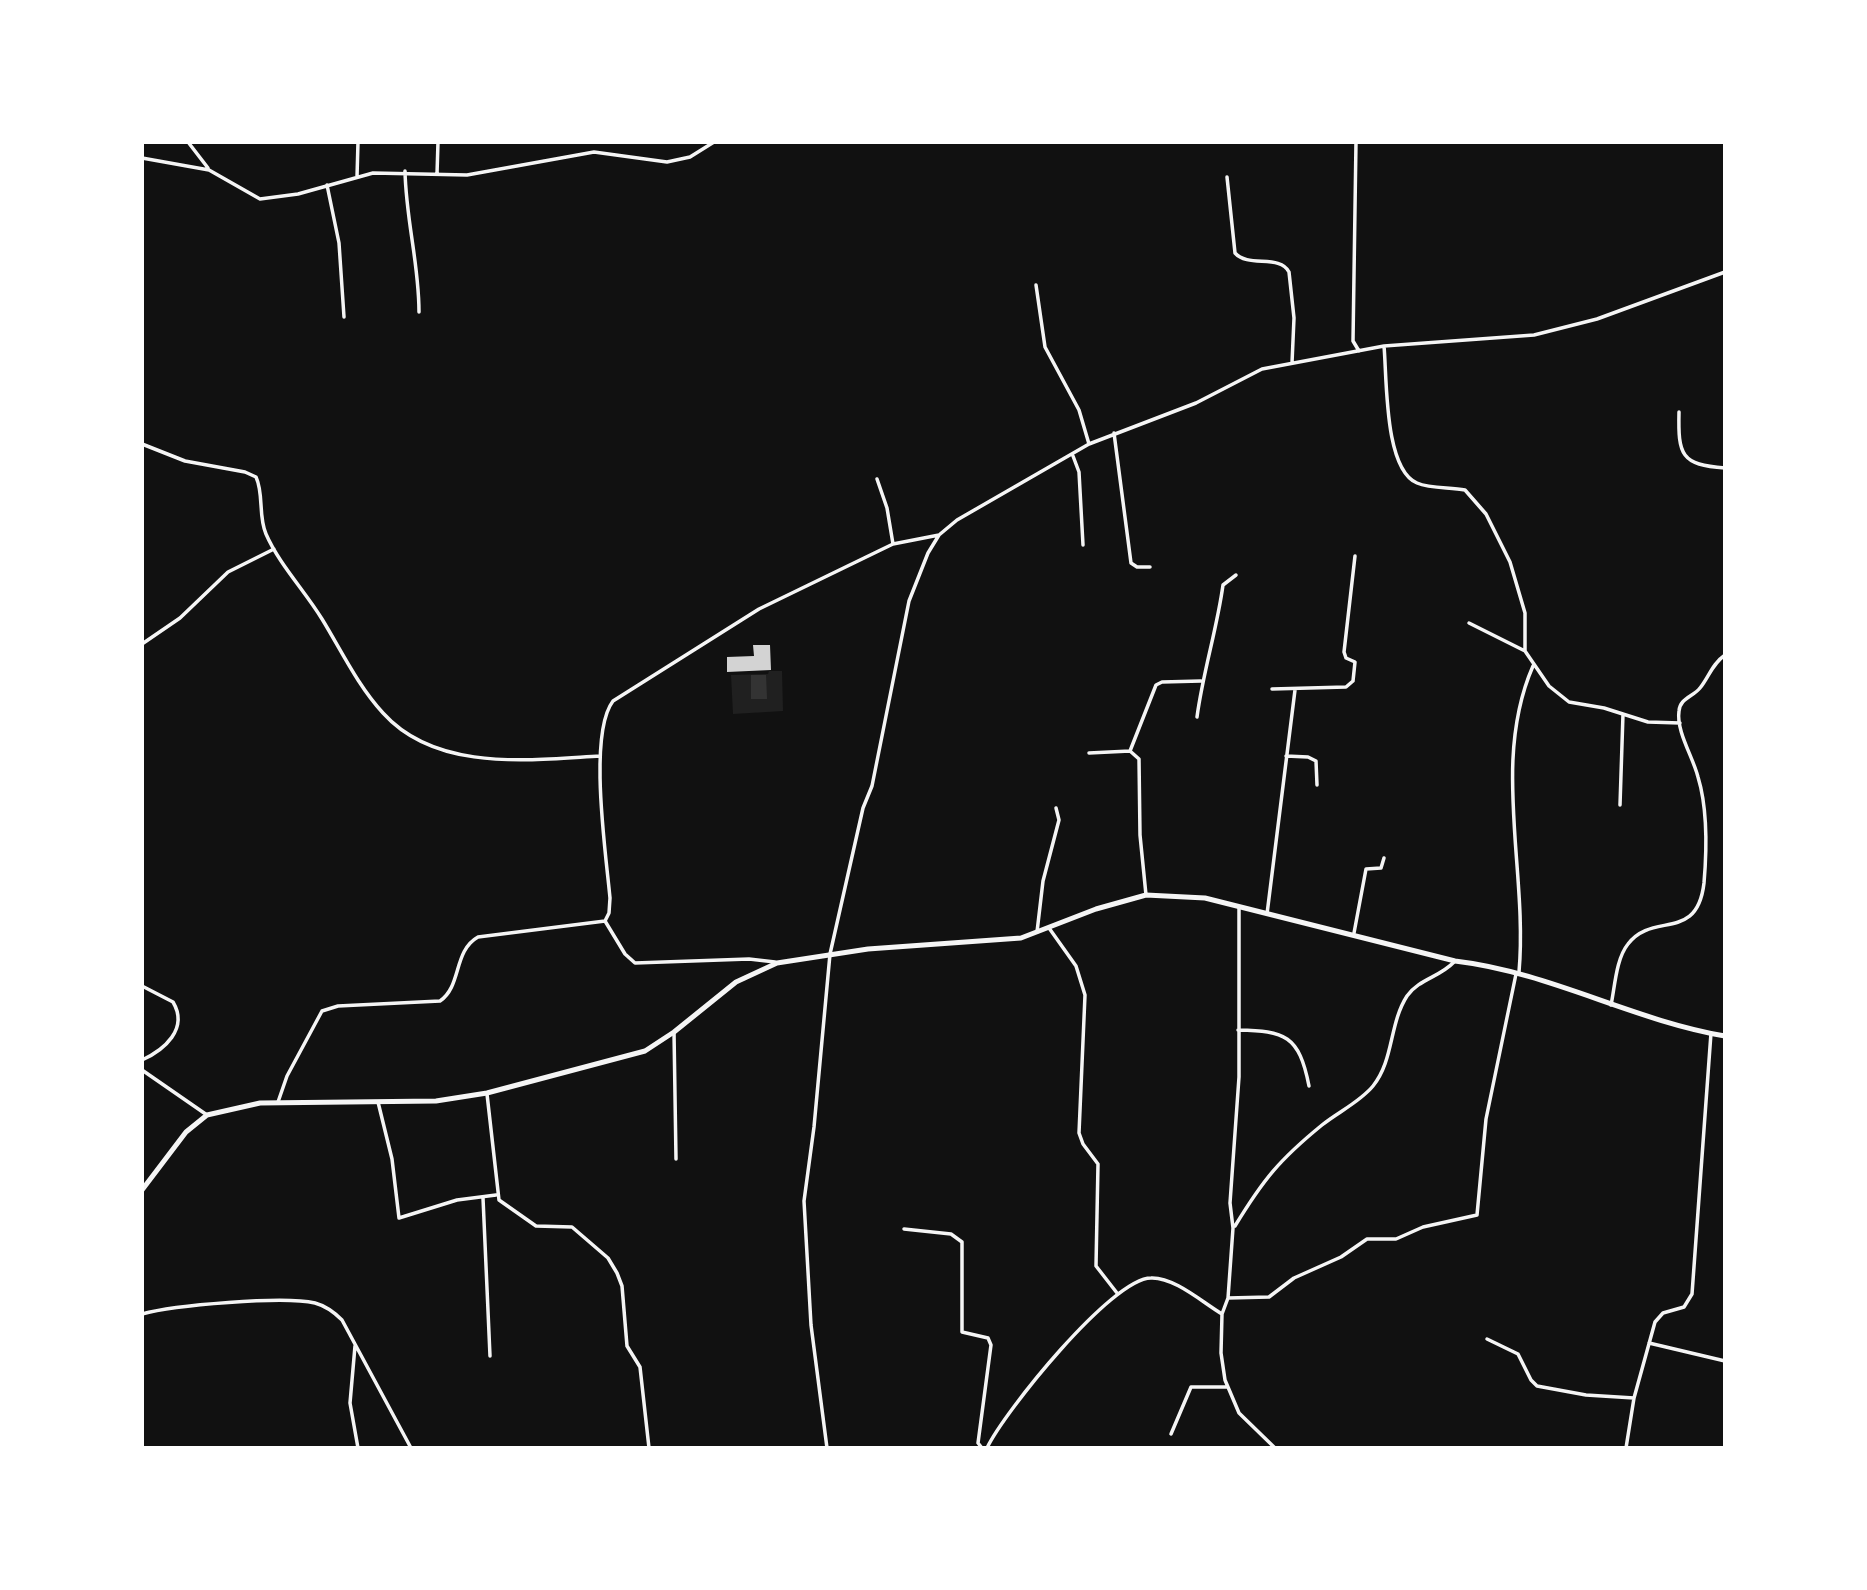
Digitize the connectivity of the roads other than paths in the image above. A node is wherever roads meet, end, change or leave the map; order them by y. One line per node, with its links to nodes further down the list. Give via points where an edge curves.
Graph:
1 (188, 142): 7 (street)
2 (358, 142): 10 (street)
3 (438, 142): 9 (street)
4 (714, 142): 9 (street, via 690,157 667,162 594,152 477,174)
5 (1356, 142): 18 (street, via 1353,341)
6 (142, 158): 7 (street)
7 (209, 170): 12 (street, via 260,199)
8 (405, 171): 9 (street); 10 (street); 15 (street, via 406,209 419,270)
9 (437, 174)
10 (357, 177): 12 (street)
11 (1227, 177): 19 (street, via 1235,253 1245,260 1281,264 1289,271)
12 (327, 185): 16 (street, via 339,243)
13 (1725, 273): 17 (street, via 1597,320 1534,335)
14 (1037, 285): 23 (street, via 1045,347 1079,410)
15 (419, 313)
16 (344, 317)
17 (1384, 346): 18 (street); 36 (street, via 1399,466 1417,483 1465,490 1486,514 1518,583 1525,613)
18 (1359, 351): 19 (street)
19 (1292, 363): 21 (street, via 1262,369 1196,403)
20 (1679, 412): 25 (street, via 1685,455 1700,466)
21 (1114, 432): 23 (street); 32 (street, via 1130,564)
22 (142, 444): 30 (street, via 185,461 256,477 263,524)
23 (1089, 444): 24 (street)
24 (1073, 456): 27 (street, via 957,520); 29 (street, via 1079,472)
25 (1725, 468)
26 (877, 479): 28 (street)
27 (939, 535): 28 (street); 60 (street, via 909,601 872,786)
28 (893, 544): 48 (street, via 759,609 613,701 605,712)
29 (1083, 545)
30 (274, 549): 35 (street, via 228,572 180,618); 48 (street, via 367,692 382,712 413,738 444,751 499,759)
31 (1355, 556): 41 (street, via 1345,652 1346,658 1355,662 1353,681 1346,687)
32 (1150, 567)
33 (1236, 575): 39 (street, via 1223,585)
34 (1469, 623): 36 (street)
35 (142, 644)
36 (1525, 651): 38 (street)
37 (1725, 655): 44 (street, via 1680,705)
38 (1533, 666): 42 (street, via 1569,702); 63 (street, via 1518,712 1513,754)
39 (1202, 681): 43 (street); 45 (street, via 1156,685)
40 (1272, 689): 41 (street)
41 (1295, 690): 47 (street)
42 (1623, 714): 44 (street, via 1648,722); 50 (street)
43 (1197, 717)
44 (1680, 723): 65 (street, via 1704,808 1700,900 1684,922 1640,934 1629,942)
45 (1130, 751): 46 (street); 53 (street, via 1139,760)
46 (1089, 753)
47 (1286, 756): 49 (street, via 1316,761); 55 (street)
48 (600, 757): 56 (street, via 610,898)
49 (1317, 785)
50 (1620, 805)
51 (1056, 808): 58 (street, via 1059,820 1043,881)
52 (1384, 858): 59 (street, via 1381,867 1366,869)
53 (1146, 895): 54 (street, via 1205,898); 57 (street)
54 (1239, 907): 55 (street); 66 (street)
55 (1267, 914): 59 (street)
56 (605, 921): 62 (street, via 635,963 749,958); 75 (street, via 478,937 465,947 451,988 440,1001 338,1006 322,1011)
57 (1049, 927): 58 (street); 83 (street, via 1076,966 1085,995 1079,1133 1098,1164 1096,1266)
58 (1037, 932): 60 (street, via 996,942)
59 (1354, 933): 61 (street)
60 (830, 954): 62 (street); 98 (street, via 804,1228)
61 (1455, 961): 63 (street); 81 (street, via 1407,997 1393,1026 1390,1052 1372,1087 1279,1161)
62 (777, 963): 67 (street, via 736,982)
63 (1518, 972): 65 (street); 84 (street, via 1486,1119 1477,1215 1423,1227 1396,1239 1367,1239 1341,1257 1294,1278 1269,1297)
64 (142, 986): 70 (street, via 173,1002 177,1025 163,1049)
65 (1611, 1005): 68 (street)
66 (1238, 1030): 72 (street, via 1277,1031 1290,1041 1303,1061); 81 (street, via 1239,1077 1230,1180)
67 (674, 1032): 73 (street, via 645,1051); 77 (street)
68 (1711, 1033): 69 (street); 89 (street, via 1692,1294 1684,1307 1659,1316)
69 (1725, 1036)
70 (142, 1060)
71 (142, 1070): 76 (street)
72 (1309, 1086)
73 (487, 1093): 74 (street, via 436,1101); 79 (street)
74 (378, 1101): 75 (street); 80 (street, via 392,1158 399,1218 457,1200)
75 (278, 1102): 76 (street)
76 (207, 1115): 78 (street, via 186,1132)
77 (676, 1159)
78 (142, 1190)
79 (496, 1195): 80 (street); 97 (street, via 536,1226 572,1227 608,1258 622,1286 627,1346 640,1367)
80 (483, 1198): 90 (street)
81 (1233, 1228): 84 (street)
82 (904, 1229): 99 (street, via 951,1234 962,1242 962,1332 988,1338 991,1345 978,1429 978,1443)
83 (1117, 1293): 86 (street, via 1135,1281 1160,1279); 99 (street, via 1031,1383)
84 (1228, 1298): 86 (street)
85 (142, 1314): 88 (street, via 173,1307 314,1303 342,1320)
86 (1222, 1314): 92 (street, via 1221,1353)
87 (1487, 1339): 93 (street, via 1518,1354 1538,1386)
88 (355, 1343): 95 (street, via 350,1404); 96 (street)
89 (1649, 1343): 91 (street); 93 (street)
90 (490, 1356)
91 (1725, 1361)
92 (1228, 1387): 94 (street, via 1191,1387); 100 (street, via 1239,1413)
93 (1634, 1398): 101 (street)
94 (1171, 1434)
95 (358, 1448)
96 (411, 1448)
97 (649, 1448)
98 (827, 1448)
99 (984, 1448)
100 (1275, 1448)
101 (1626, 1448)

